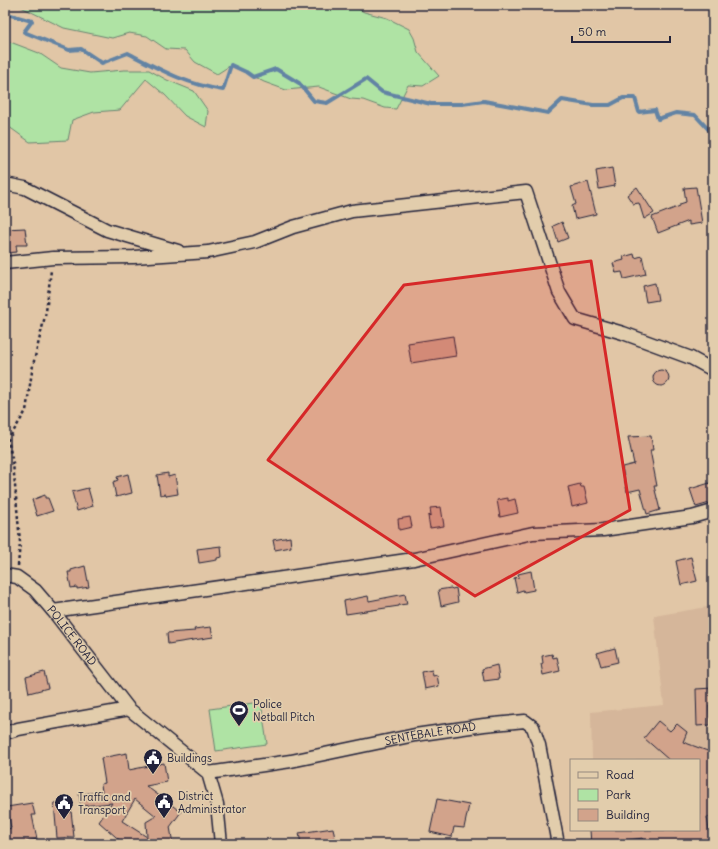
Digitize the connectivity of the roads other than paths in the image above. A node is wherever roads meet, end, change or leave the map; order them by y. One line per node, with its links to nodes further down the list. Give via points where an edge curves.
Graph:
1 (5, 184): 2 (street, via 25,188 107,230)
2 (186, 254): 3 (street, via 53,258); 4 (street, via 247,244 293,227 352,211 526,192 559,292 575,319 623,333 691,358)
3 (5, 263)
4 (713, 370)
5 (713, 512): 7 (street, via 692,518 603,530 533,533 414,560)
6 (11, 576): 7 (street, POLICE ROAD, via 35,590)
7 (54, 611): 8 (street, POLICE ROAD)
8 (129, 709): 9 (street); 10 (street, POLICE ROAD)
9 (5, 733)
10 (208, 773): 11 (street, via 217,804); 12 (street, SENTEBALE ROAD, via 292,761 415,735 525,721 533,727 539,745)
11 (221, 844)
12 (558, 844)

